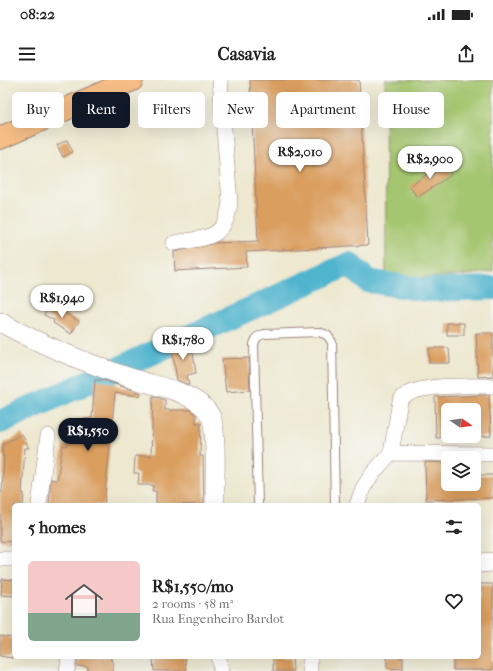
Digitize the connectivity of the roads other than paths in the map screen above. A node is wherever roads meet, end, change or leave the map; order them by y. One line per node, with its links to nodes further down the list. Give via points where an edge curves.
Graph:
1 (132, 80): 3 (main road)
2 (220, 80): 5 (street, via 230,203 228,217 224,226 208,237)
3 (103, 86): 4 (main road)
4 (0, 138)
5 (174, 243)
6 (0, 322): 12 (street, via 58,350 132,379 182,394 204,407 211,417 214,431)
7 (493, 386): 9 (street, via 425,389 406,394 400,401)
8 (48, 436): 11 (street)
9 (390, 453): 10 (street); 15 (street, via 372,474)
10 (493, 454)
11 (39, 503)
12 (215, 503)
13 (258, 503): 14 (lane, via 254,344 257,337 264,334 319,332 327,335 332,342)
14 (335, 503)
15 (358, 503)
16 (0, 559): 17 (street)
17 (12, 560)
18 (493, 562): 19 (street)
19 (481, 563)
20 (68, 659): 23 (street)
21 (219, 659): 24 (street)
22 (310, 659): 25 (street)
23 (67, 671)
24 (221, 671)
25 (310, 671)

